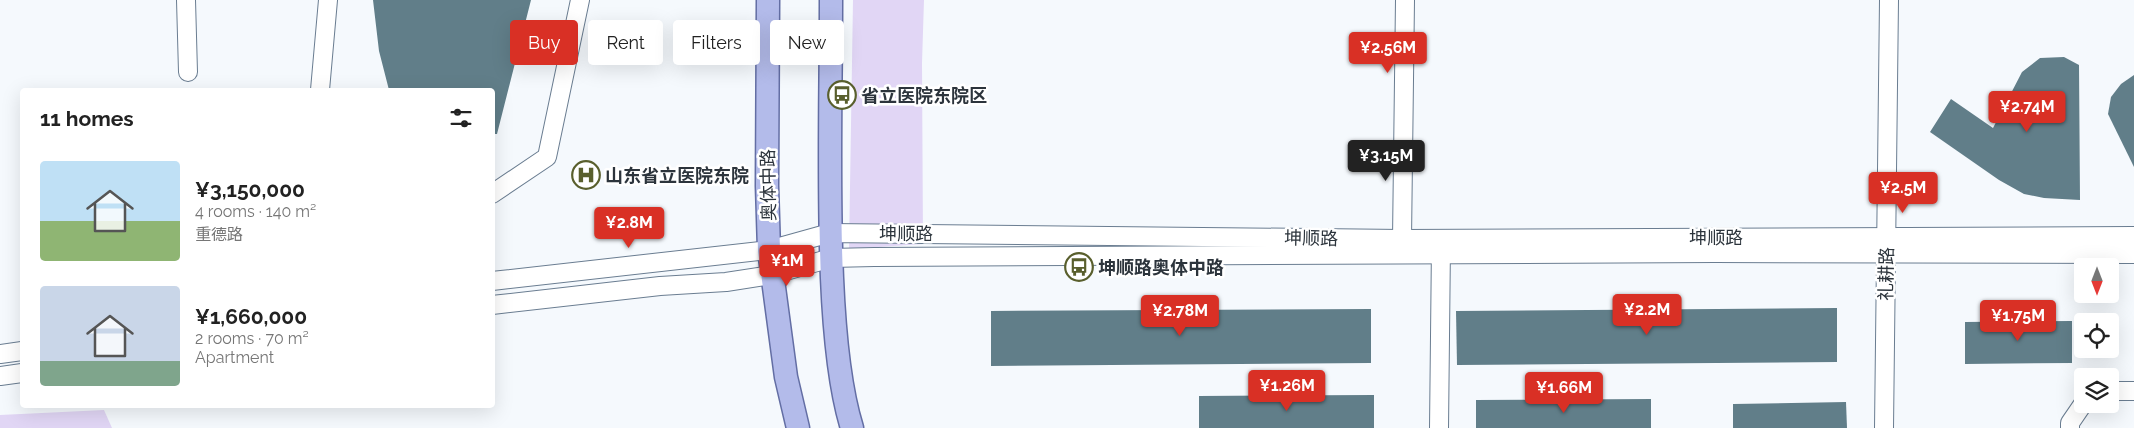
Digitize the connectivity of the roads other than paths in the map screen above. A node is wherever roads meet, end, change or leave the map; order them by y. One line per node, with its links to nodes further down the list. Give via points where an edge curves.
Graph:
1 (186, 0): 8 (street)
2 (328, 0): 9 (street)
3 (580, 0): 10 (street, via 546,157)
4 (768, 0): 16 (main road, 奥体中路)
5 (831, 0): 11 (main road)
6 (1405, 0): 13 (street)
7 (1889, 0): 14 (street, 礼耕路)
8 (188, 72)
9 (320, 88)
10 (495, 192)
11 (830, 233): 13 (street, 坤顺路); 16 (street, 坤顺路); 18 (main road)
12 (2134, 236): 14 (street, 坤顺路)
13 (1402, 239): 15 (street, 坤顺路)
14 (1886, 245): 15 (street, 坤顺路); 17 (street, 坤顺路); 32 (street, 礼耕路)
15 (1440, 247): 18 (street, 坤顺路); 31 (street)
16 (769, 250): 19 (main road, 奥体中路); 20 (street, 坤顺路)
17 (2134, 254)
18 (832, 258): 19 (street, 坤顺路); 30 (main road, via 834,318 846,411)
19 (772, 275): 21 (street, 坤顺路); 29 (main road, 奥体中路, via 786,377)
20 (495, 281)
21 (495, 305)
22 (20, 351): 23 (street)
23 (0, 354)
24 (20, 372): 25 (street)
25 (0, 376)
26 (2119, 391): 27 (street)
27 (2134, 391)
28 (2077, 413): 33 (street)
29 (798, 428)
30 (852, 428)
31 (1439, 428)
32 (1884, 428)
33 (2070, 428)

